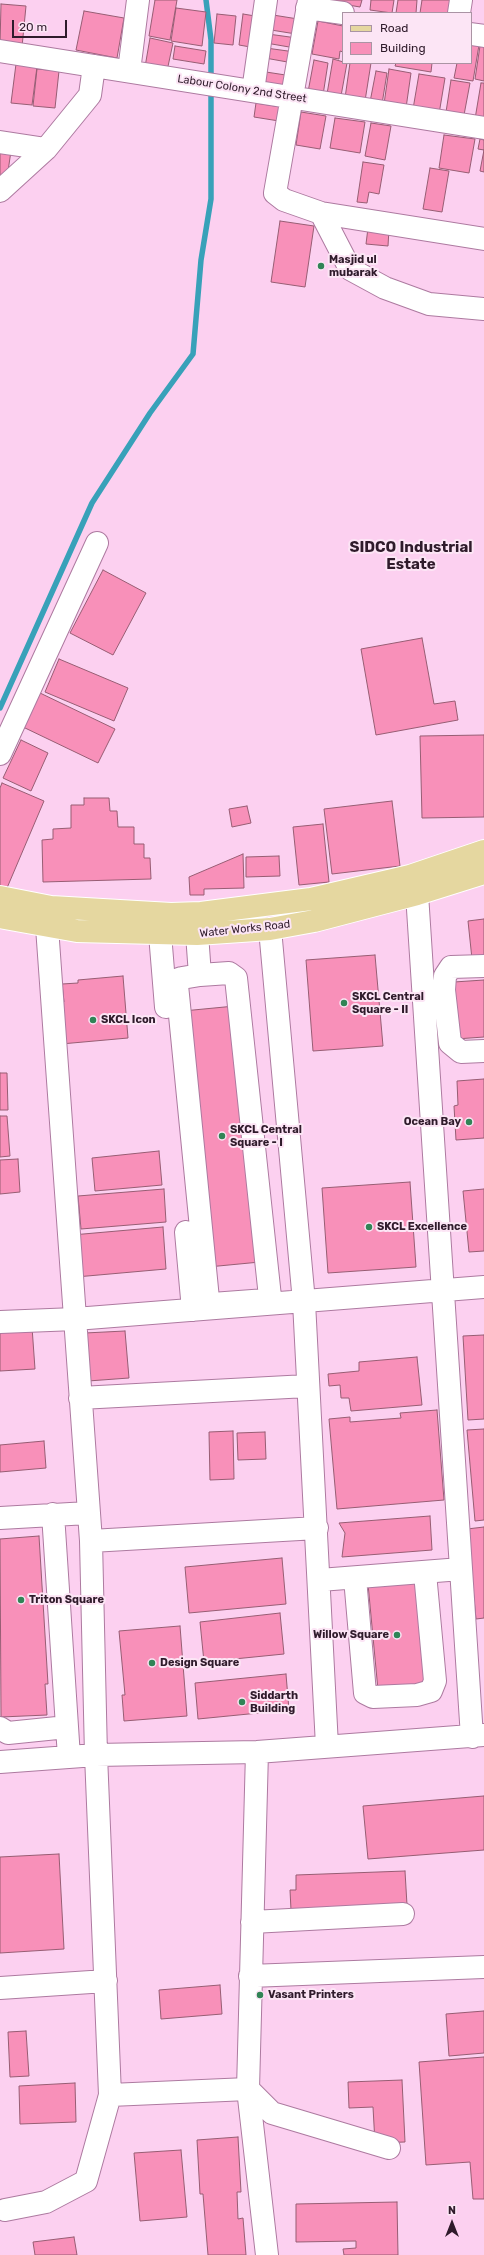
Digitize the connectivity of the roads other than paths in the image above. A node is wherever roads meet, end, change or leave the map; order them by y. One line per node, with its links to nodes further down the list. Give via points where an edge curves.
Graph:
1 (138, 0): 11 (street)
2 (266, 0): 12 (street)
3 (461, 0): 5 (street)
4 (308, 4): 6 (street); 13 (street)
5 (459, 12)
6 (342, 14)
7 (472, 34): 8 (street)
8 (484, 36)
9 (0, 51): 10 (street, Labour Colony 2nd Street)
10 (94, 66): 11 (street, Labour Colony 2nd Street); 16 (street, via 90,95)
11 (129, 72): 12 (street, Labour Colony 2nd Street)
12 (253, 91): 13 (street, Labour Colony 2nd Street)
13 (292, 97): 14 (street, Labour Colony 2nd Street); 18 (street, via 275,193 284,200)
14 (484, 128)
15 (0, 142): 16 (street)
16 (46, 149): 17 (street)
17 (0, 192)
18 (321, 213): 19 (street); 20 (street, via 350,269 385,288 429,304)
19 (484, 239)
20 (484, 309)
21 (97, 543): 22 (street)
22 (0, 754)
23 (484, 851): 26 (main road, Water Works Road, via 410,876)
24 (484, 873): 25 (main road, Water Works Road)
25 (417, 894): 28 (main road, Water Works Road); 37 (street)
26 (311, 899): 27 (main road, Water Works Road, via 201,913 171,914); 28 (main road)
27 (1, 906): 29 (main road, Water Works Road)
28 (314, 920): 30 (main road, Water Works Road)
29 (47, 927): 31 (main road, Water Works Road, via 77,931); 40 (street)
30 (270, 929): 32 (main road, Water Works Road); 38 (street)
31 (160, 934): 32 (main road, Water Works Road); 39 (street)
32 (196, 934): 34 (street)
33 (484, 966): 35 (street, via 451,967 445,976 444,990 450,1043 461,1052)
34 (200, 975): 34 (street, via 179,979 177,985 208,1299 212,1304 266,1300 270,1296 236,978 229,973)
35 (484, 1051)
36 (484, 1287): 37 (street)
37 (442, 1290): 38 (street); 49 (street)
38 (304, 1302): 39 (street); 42 (street)
39 (193, 1310): 40 (street)
40 (75, 1319): 41 (street); 43 (street)
41 (0, 1322)
42 (307, 1386): 43 (street); 47 (street)
43 (80, 1398): 44 (street)
44 (88, 1513): 45 (street); 48 (street)
45 (53, 1514): 46 (street); 53 (street)
46 (0, 1518)
47 (317, 1528): 48 (street); 52 (street)
48 (91, 1541): 58 (street)
49 (461, 1570): 50 (street); 55 (street)
50 (426, 1573): 51 (street); 51 (street, via 435,1681 431,1691 416,1695 373,1697 365,1693)
51 (355, 1578): 52 (street)
52 (320, 1580): 56 (street)
53 (67, 1727): 54 (street, via 8,1733); 59 (street)
54 (0, 1728)
55 (478, 1736): 56 (street)
56 (327, 1746): 57 (street)
57 (257, 1752): 58 (street); 62 (street)
58 (96, 1755): 59 (street); 65 (street)
59 (69, 1757): 60 (street)
60 (0, 1762)
61 (403, 1914): 62 (street)
62 (252, 1922): 64 (street)
63 (484, 1967): 64 (street)
64 (250, 1976): 67 (street)
65 (106, 1981): 66 (street); 68 (street)
66 (0, 1988)
67 (248, 2089): 68 (street); 69 (street, via 272,2112); 71 (street)
68 (110, 2095): 70 (street, via 86,2181 46,2202)
69 (390, 2148)
70 (5, 2210)
71 (267, 2255)

